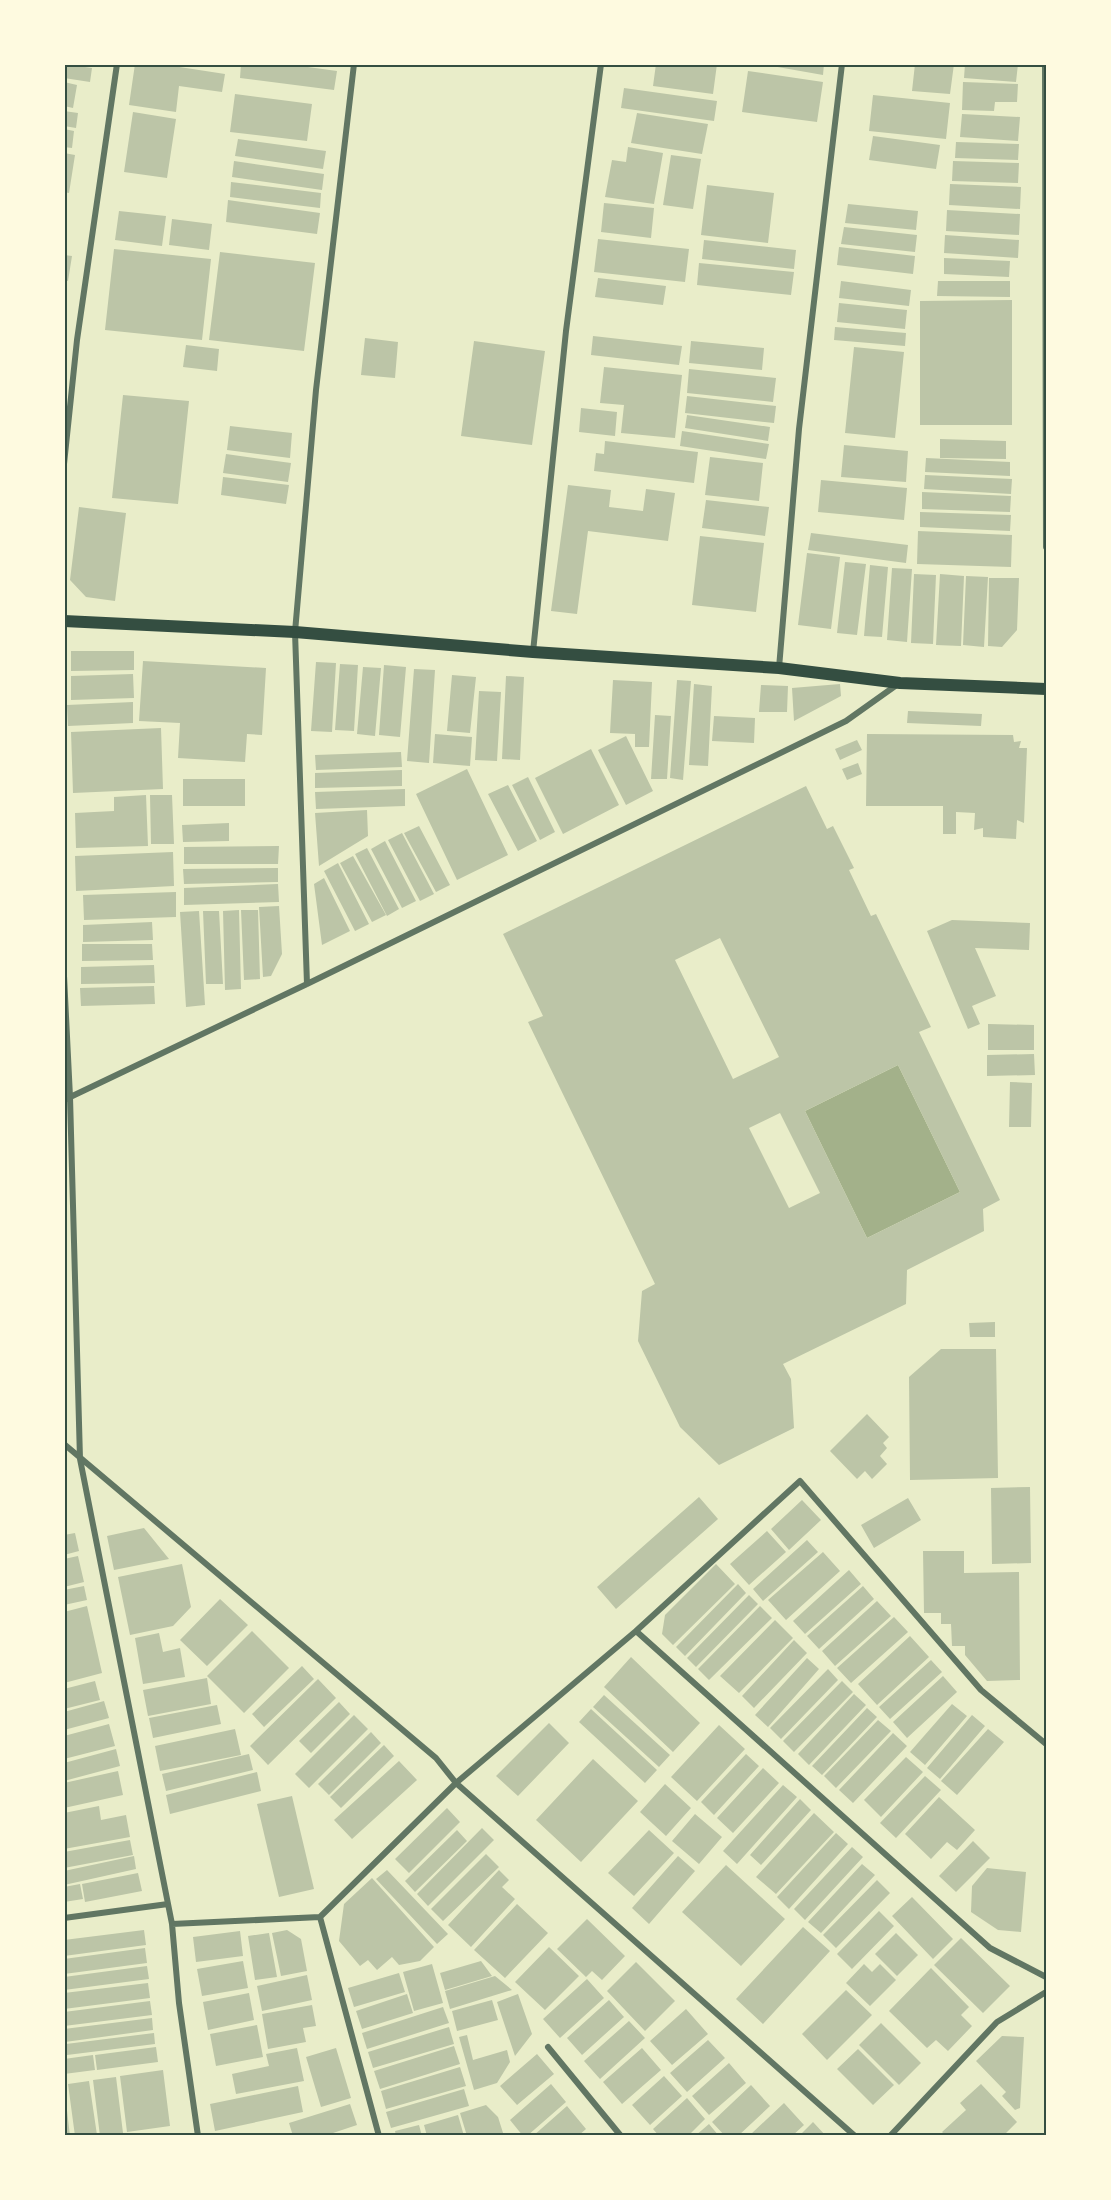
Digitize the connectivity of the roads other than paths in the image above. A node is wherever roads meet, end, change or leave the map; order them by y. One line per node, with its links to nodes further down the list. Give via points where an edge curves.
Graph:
1 (117, 64): 6 (street, via 77,340)
2 (354, 64): 9 (street, via 316,390)
3 (601, 64): 10 (street, via 566,332)
4 (842, 64): 11 (street, via 799,429)
5 (1045, 64): 7 (street)
6 (64, 464)
7 (1047, 547)
8 (64, 621): 9 (main road)
9 (295, 632): 10 (main road); 15 (street)
10 (533, 652): 11 (main road)
11 (779, 668): 12 (main road)
12 (900, 683): 13 (main road); 15 (street, via 846,721)
13 (1047, 689)
14 (64, 976): 16 (street)
15 (307, 984): 16 (street)
16 (67, 1098): 18 (street)
17 (64, 1444): 18 (street)
18 (80, 1459): 21 (street, via 436,1758); 22 (street)
19 (636, 1631): 20 (street, via 800,1481 981,1690); 21 (street); 26 (street, via 990,1948)
20 (1047, 1744)
21 (456, 1783): 23 (street); 32 (street)
22 (168, 1904): 24 (street); 25 (street)
23 (320, 1917): 25 (street); 30 (street)
24 (64, 1918)
25 (172, 1924): 29 (street)
26 (1047, 1977)
27 (1047, 1992): 33 (street, via 997,2022)
28 (548, 2048): 31 (street)
29 (198, 2136)
30 (379, 2136)
31 (621, 2136)
32 (855, 2136)
33 (890, 2136)

